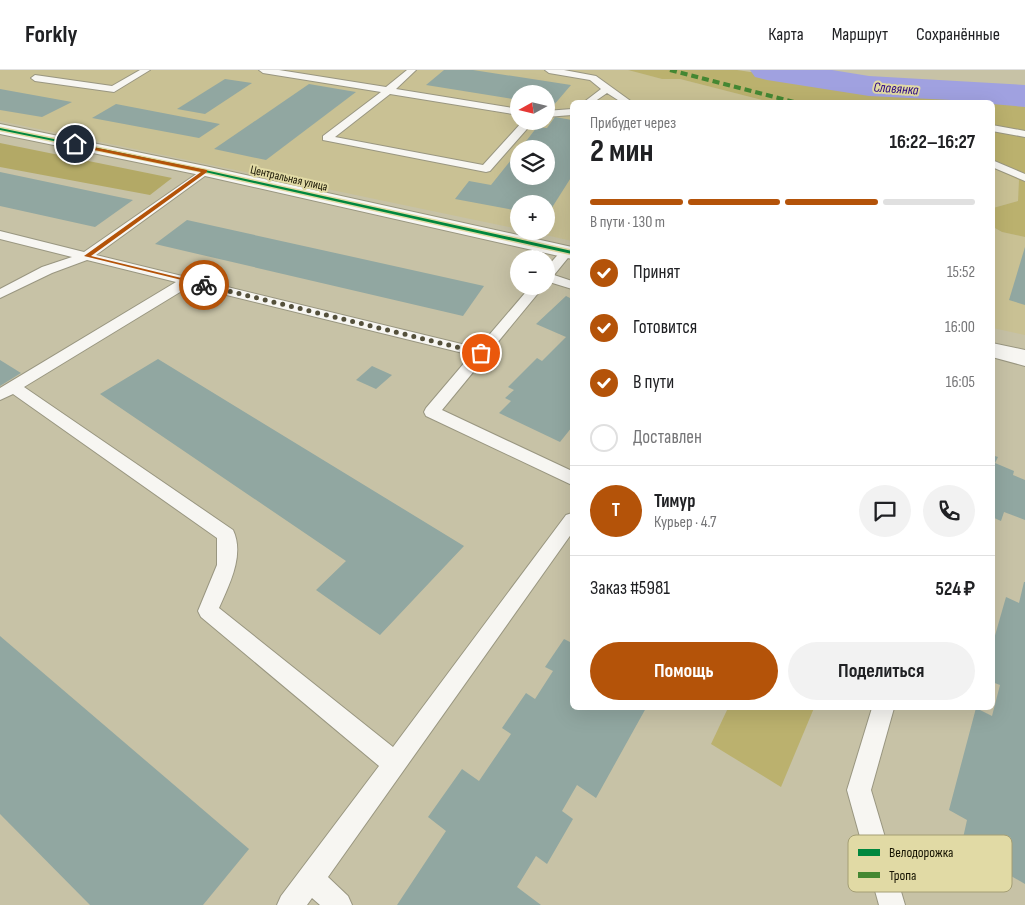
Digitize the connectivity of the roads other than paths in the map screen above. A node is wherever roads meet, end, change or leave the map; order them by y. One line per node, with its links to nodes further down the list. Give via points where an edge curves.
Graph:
1 (49, 70): 2 (lane, via 35,78 114,89)
2 (146, 70)
3 (262, 70): 7 (lane)
4 (412, 70): 7 (lane)
5 (549, 70): 6 (lane, via 594,78)
6 (607, 89): 8 (lane); 9 (lane)
7 (389, 90): 10 (lane); 15 (lane, via 327,138 486,168)
8 (591, 100)
9 (624, 100)
10 (510, 110)
11 (570, 112): 12 (lane)
12 (555, 113)
13 (0, 129): 18 (street, Центральная улица)
14 (995, 129): 16 (lane)
15 (521, 130)
16 (1025, 134)
17 (995, 164): 19 (lane)
18 (205, 171): 21 (street, Центральная улица); 22 (lane)
19 (1025, 178)
20 (0, 235): 22 (lane)
21 (570, 253): 23 (lane)
22 (86, 256): 25 (lane); 27 (lane, via 47,270)
23 (555, 268)
24 (555, 280): 26 (lane)
25 (188, 281): 30 (lane); 32 (lane)
26 (570, 284)
27 (0, 294)
28 (530, 295): 30 (lane)
29 (995, 351): 31 (street)
30 (481, 353): 33 (lane, via 432,412)
31 (1025, 358)
32 (6, 391): 36 (lane, via 226,535 227,565 208,611)
33 (570, 477)
34 (570, 523): 36 (lane)
35 (882, 710): 37 (lane, via 859,790)
36 (395, 764): 38 (lane)
37 (872, 835)
38 (311, 879): 40 (lane); 41 (lane)
39 (888, 892): 42 (lane)
40 (290, 905)
41 (339, 905)
42 (892, 905)

